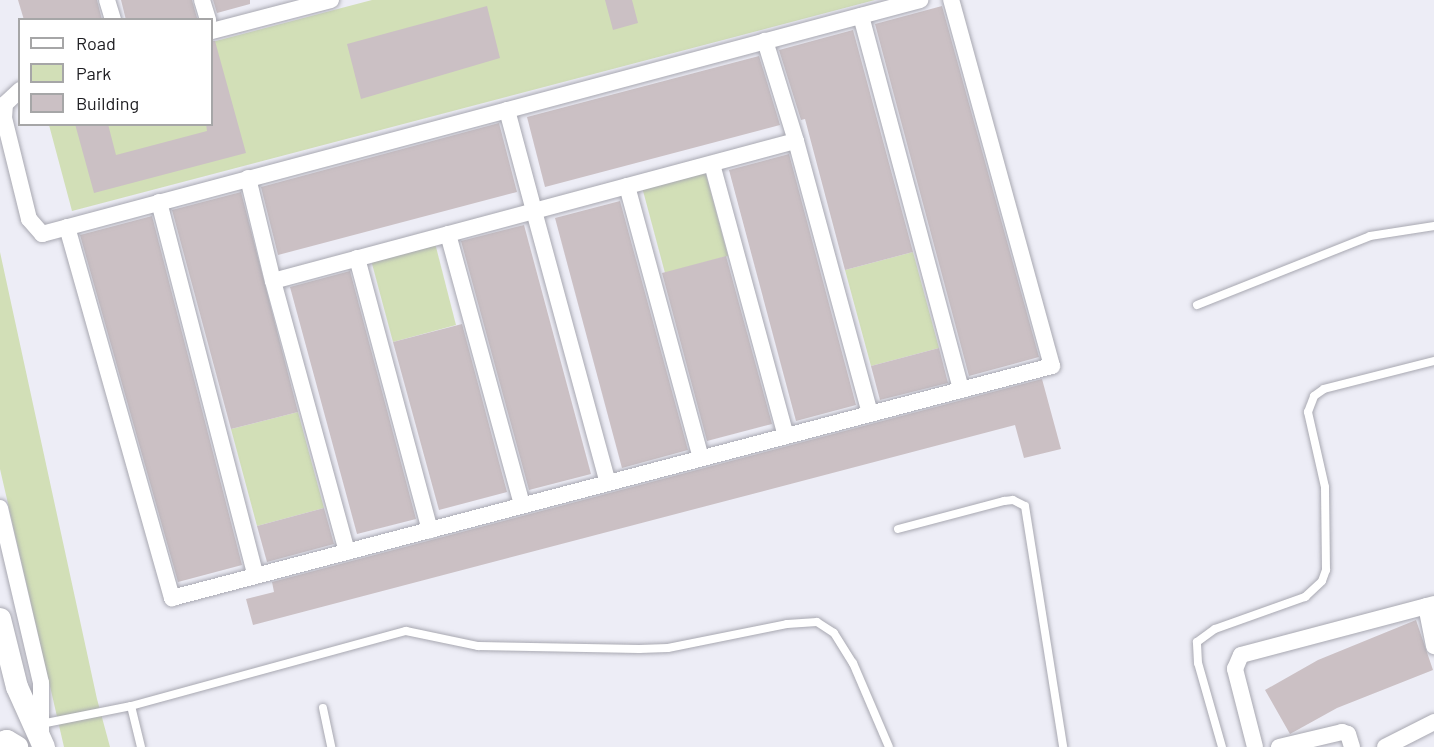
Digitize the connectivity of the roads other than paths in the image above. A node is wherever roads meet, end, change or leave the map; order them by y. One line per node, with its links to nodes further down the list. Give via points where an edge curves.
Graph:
1 (107, 0): 7 (street)
2 (202, 0): 8 (street)
3 (331, 0): 9 (street)
4 (920, 0): 6 (street)
5 (951, 0): 27 (street, via 1052,366)
6 (861, 16): 10 (street); 27 (street)
7 (112, 18)
8 (207, 18)
9 (213, 31)
10 (765, 41): 12 (street); 13 (street)
11 (18, 91): 14 (street, via 5,104)
12 (507, 110): 16 (street); 19 (street)
13 (796, 141): 15 (street); 28 (street)
14 (7, 159): 21 (street, via 34,229 42,234)
15 (712, 164): 17 (street); 29 (street)
16 (249, 178): 18 (street); 24 (street)
17 (627, 186): 19 (street); 30 (street)
18 (159, 202): 21 (street); 37 (street)
19 (534, 211): 22 (street); 31 (street)
20 (1434, 226): 25 (lane, via 1370,236)
21 (67, 227): 37 (street, via 172,598)
22 (448, 234): 23 (street); 32 (street)
23 (357, 258): 24 (street); 35 (street)
24 (273, 281): 36 (street)
25 (1197, 305)
26 (1434, 361): 51 (lane, via 1324,389 1314,396 1308,412 1325,488 1326,570 1322,581 1305,597 1215,628 1197,642 1198,663)
27 (961, 390): 28 (street)
28 (870, 414): 29 (street)
29 (786, 436): 30 (street)
30 (701, 458): 31 (street)
31 (608, 483): 32 (street)
32 (522, 506): 35 (street)
33 (0, 508): 44 (street, via 41,683)
34 (898, 528): 50 (lane, via 1004,501 1024,506)
35 (430, 530): 36 (street)
36 (347, 552): 37 (street)
37 (255, 576)
38 (1430, 605): 40 (street); 52 (street, via 1241,655 1235,669)
39 (0, 619): 44 (main road, via 17,687)
40 (1434, 646)
41 (131, 706): 44 (lane); 47 (lane); 49 (lane, via 406,631 478,646 639,649 668,648 787,624 817,622 834,633 853,663)
42 (323, 708): 48 (lane)
43 (1434, 722): 55 (street)
44 (42, 737)
45 (0, 743): 46 (main road, via 7,741)
46 (17, 747)
47 (141, 747)
48 (331, 747)
49 (889, 747)
50 (1063, 747)
51 (1222, 747)
52 (1255, 747)
53 (1279, 747): 54 (street, via 1342,732 1348,734)
54 (1353, 747)
55 (1385, 747)

